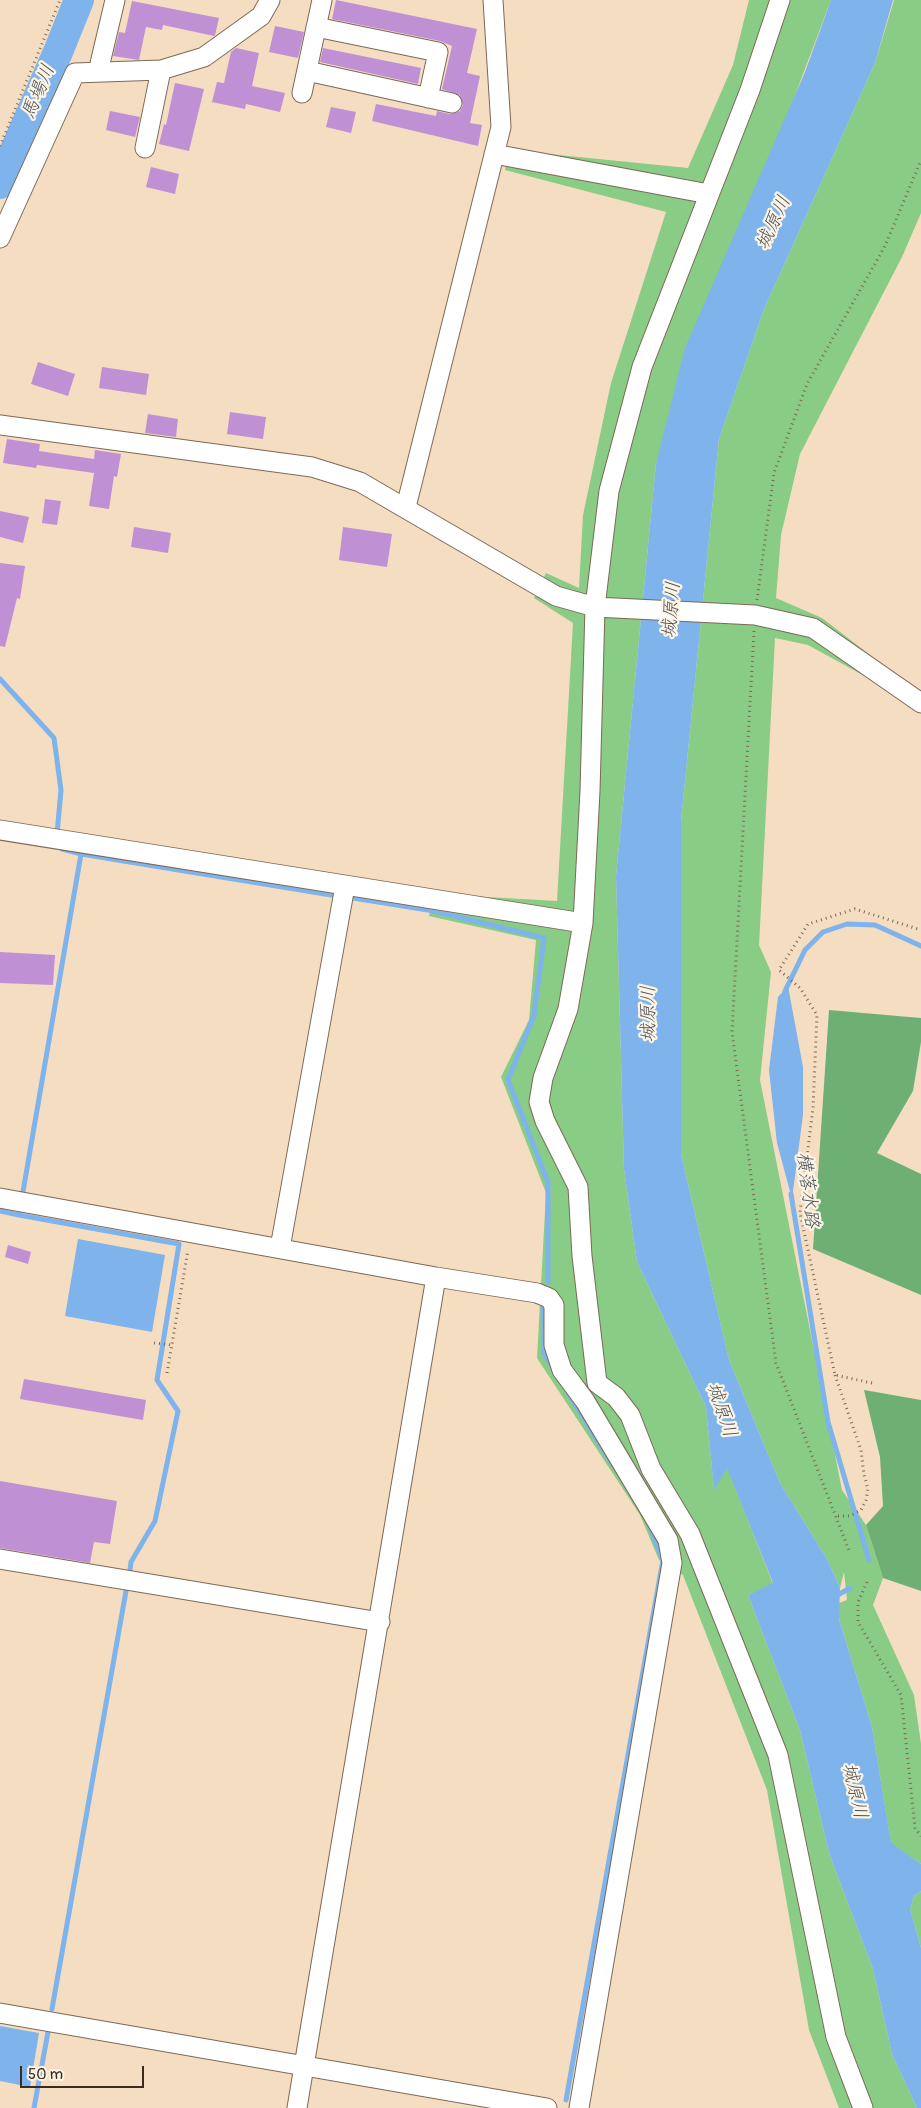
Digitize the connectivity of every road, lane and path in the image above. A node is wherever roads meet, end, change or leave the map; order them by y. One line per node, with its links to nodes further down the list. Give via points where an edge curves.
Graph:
1 (60, 0): 14 (path)
2 (115, 0): 10 (street)
3 (267, 0): 8 (street, via 261,16 204,57)
4 (322, 0): 7 (street)
5 (493, 0): 16 (street, via 501,126)
6 (780, 0): 18 (street, via 750,90)
7 (316, 27): 9 (street); 12 (street, via 438,52)
8 (161, 70): 10 (street); 15 (street)
9 (307, 71): 11 (street); 12 (street)
10 (98, 72): 19 (street, via 75,73)
11 (302, 93)
12 (428, 98): 13 (street)
13 (452, 103)
14 (0, 146)
15 (145, 148)
16 (494, 154): 18 (street); 21 (street)
17 (921, 160): 23 (path, via 885,246 807,384 774,473)
18 (709, 194): 22 (street, via 642,367 609,491)
19 (0, 238)
20 (0, 425): 21 (street, via 312,467 360,482)
21 (406, 507): 22 (street, via 556,596)
22 (595, 607): 23 (street); 27 (street)
23 (755, 616): 24 (street, via 813,628); 40 (path, via 732,1032 776,1363)
24 (921, 703)
25 (0, 830): 26 (street)
26 (345, 886): 27 (street); 31 (street)
27 (583, 923): 37 (street, via 568,1009 543,1078 539,1102 578,1187 582,1256)
28 (921, 930): 36 (path, via 855,909 808,924 779,970 800,988 818,1015 813,1108 800,1213)
29 (0, 1198): 30 (street)
30 (191, 1232): 31 (street); 34 (path)
31 (280, 1248): 32 (street)
32 (436, 1277): 39 (street, via 537,1293 549,1298 554,1306 554,1345 562,1370); 44 (street)
33 (154, 1342): 34 (path)
34 (171, 1346): 35 (path)
35 (166, 1373)
36 (835, 1374): 38 (path); 40 (path, via 861,1450 868,1488 861,1510 850,1516)
37 (597, 1383): 39 (street); 51 (street, via 616,1397 630,1415 651,1469 690,1534 778,1755 836,2037)
38 (872, 1383)
39 (584, 1401): 50 (street, via 668,1540 672,1564)
40 (835, 1516): 41 (path)
41 (850, 1554)
42 (0, 1559): 44 (street)
43 (866, 1582): 45 (path, via 858,1602 858,1622 901,1695 915,1828)
44 (380, 1622): 47 (street)
45 (921, 1836)
46 (0, 2013): 47 (street)
47 (305, 2066): 48 (street); 49 (street)
48 (297, 2108)
49 (547, 2108)
50 (578, 2108)
51 (863, 2108)

